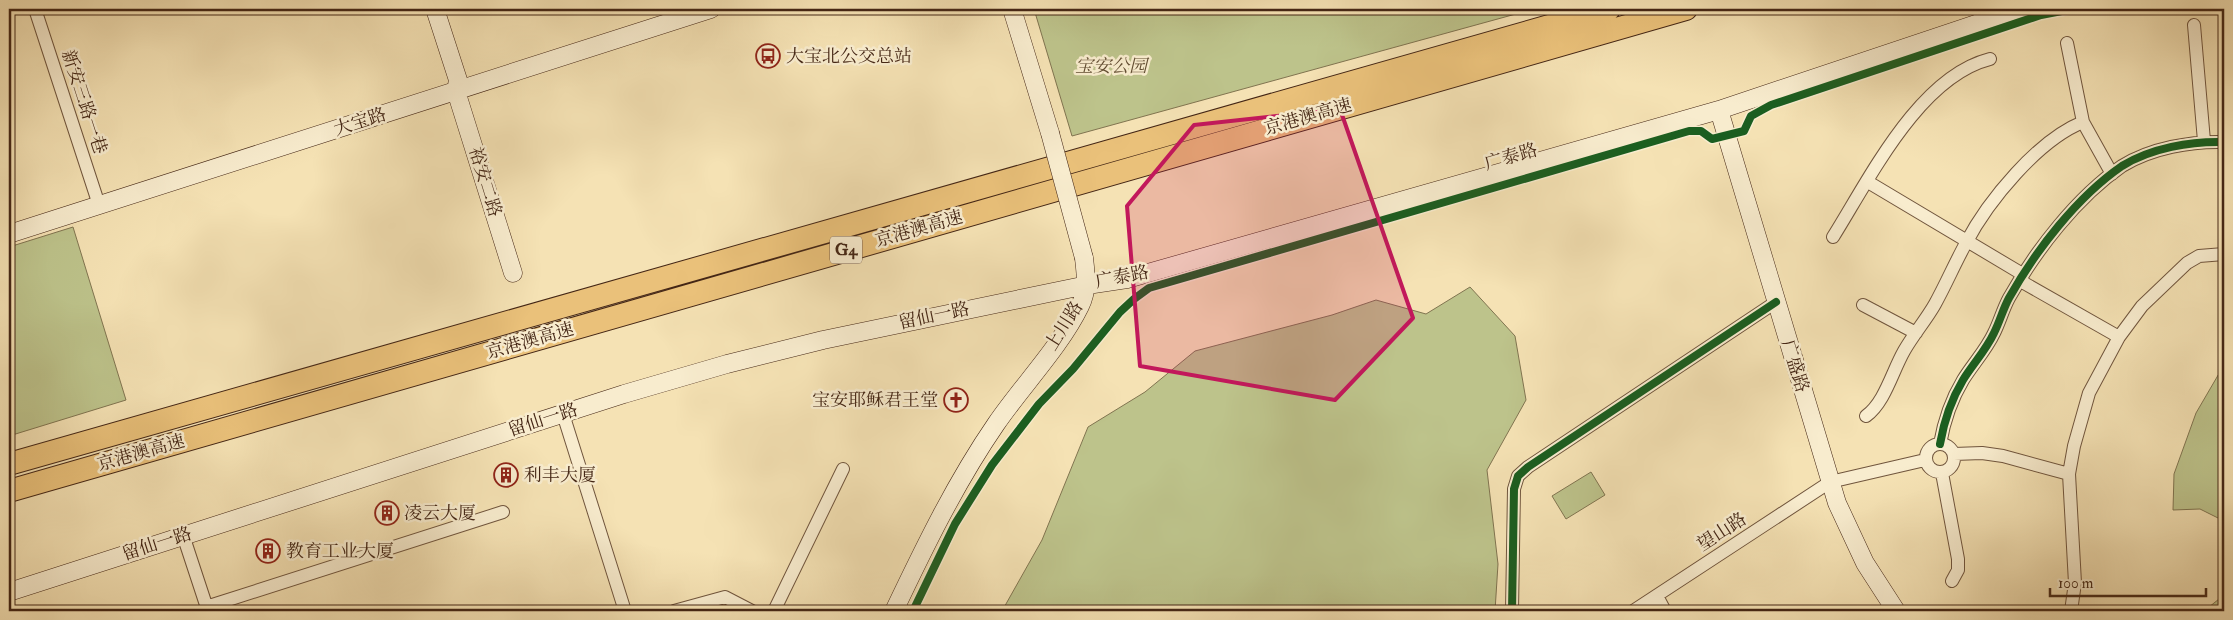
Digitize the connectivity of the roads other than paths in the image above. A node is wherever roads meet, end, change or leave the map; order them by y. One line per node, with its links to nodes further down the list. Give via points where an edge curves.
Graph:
1 (35, 9): 21 (street, 新安三路一巷)
2 (424, 9): 14 (main road, 裕安二路)
3 (435, 9): 14 (main road, 裕安二路)
4 (679, 9): 14 (main road, 大宝路)
5 (711, 9): 14 (main road, 大宝路)
6 (1012, 9): 29 (main road, 上川路, bridge, via 1084,258)
7 (1610, 9): 39 (highway, 京港澳高速 / G4)
8 (1686, 9): 44 (highway, 京港澳高速 / G4)
9 (1985, 9): 29 (main road, 广泰路, via 1716,99 1124,268)
10 (2030, 9): 15 (main road, 广泰路)
11 (2194, 25): 17 (street)
12 (2066, 43): 16 (street)
13 (1990, 59): 20 (street, via 1963,69 1932,95 1892,142)
14 (454, 85): 21 (main road, 大宝路); 27 (main road, 裕安二路)
15 (1719, 110): 29 (main road, 广泰路, via 1136,276); 30 (main road, 广盛路)
16 (2083, 122): 19 (street); 25 (street, via 2068,128 2027,161)
17 (2204, 141): 18 (street); 19 (street, via 2140,157)
18 (2224, 142)
19 (2112, 174): 28 (street, via 2091,190 2058,228)
20 (1868, 182): 24 (street); 25 (street)
21 (98, 201): 22 (main road, 大宝路); 23 (main road, 大宝路)
22 (9, 224)
23 (9, 234)
24 (1832, 237)
25 (1966, 241): 28 (street, via 2019,272); 32 (street, via 1934,306)
26 (2224, 254): 33 (street, via 2199,256 2187,263 2142,306)
27 (513, 274)
28 (2022, 278): 33 (street, via 2024,283); 36 (street, via 1995,332 1956,393 1946,415)
29 (1086, 284): 34 (main road, 留仙一路, via 823,340 728,364); 55 (main road, 上川路, via 1080,305 1062,335 996,424 964,476)
30 (1776, 302): 43 (main road, 广盛路); 56 (street, via 1518,476 1514,489)
31 (1863, 305): 32 (street)
32 (1916, 333): 35 (street, via 1894,369 1880,403)
33 (2119, 337): 42 (street, via 2090,393)
34 (562, 414): 46 (main road, 留仙一路); 51 (street)
35 (1866, 416)
36 (1940, 444): 37 (street, via 1948,446); 38 (street, via 1931,446)
37 (1954, 454): 41 (street, via 1951,467); 42 (street, via 2003,456)
38 (1926, 460): 41 (street, via 1930,469); 43 (street)
39 (9, 464)
40 (843, 469): 54 (street)
41 (1942, 472): 47 (street, via 1958,559 1958,570)
42 (2069, 474): 60 (street, via 2075,583)
43 (1830, 482): 49 (street, 望山路); 59 (main road, 广盛路, via 1854,543)
44 (9, 490)
45 (503, 512): 50 (street)
46 (183, 535): 48 (main road, 留仙一路); 50 (street)
47 (1952, 581)
48 (9, 592)
49 (1657, 596): 57 (street, 望山路); 58 (street)
50 (207, 609)
51 (625, 611)
52 (674, 611): 53 (street, via 725,597)
53 (752, 611)
54 (774, 611)
55 (894, 611)
56 (1512, 611)
57 (1633, 611)
58 (1665, 611)
59 (1896, 611)
60 (2071, 611)

